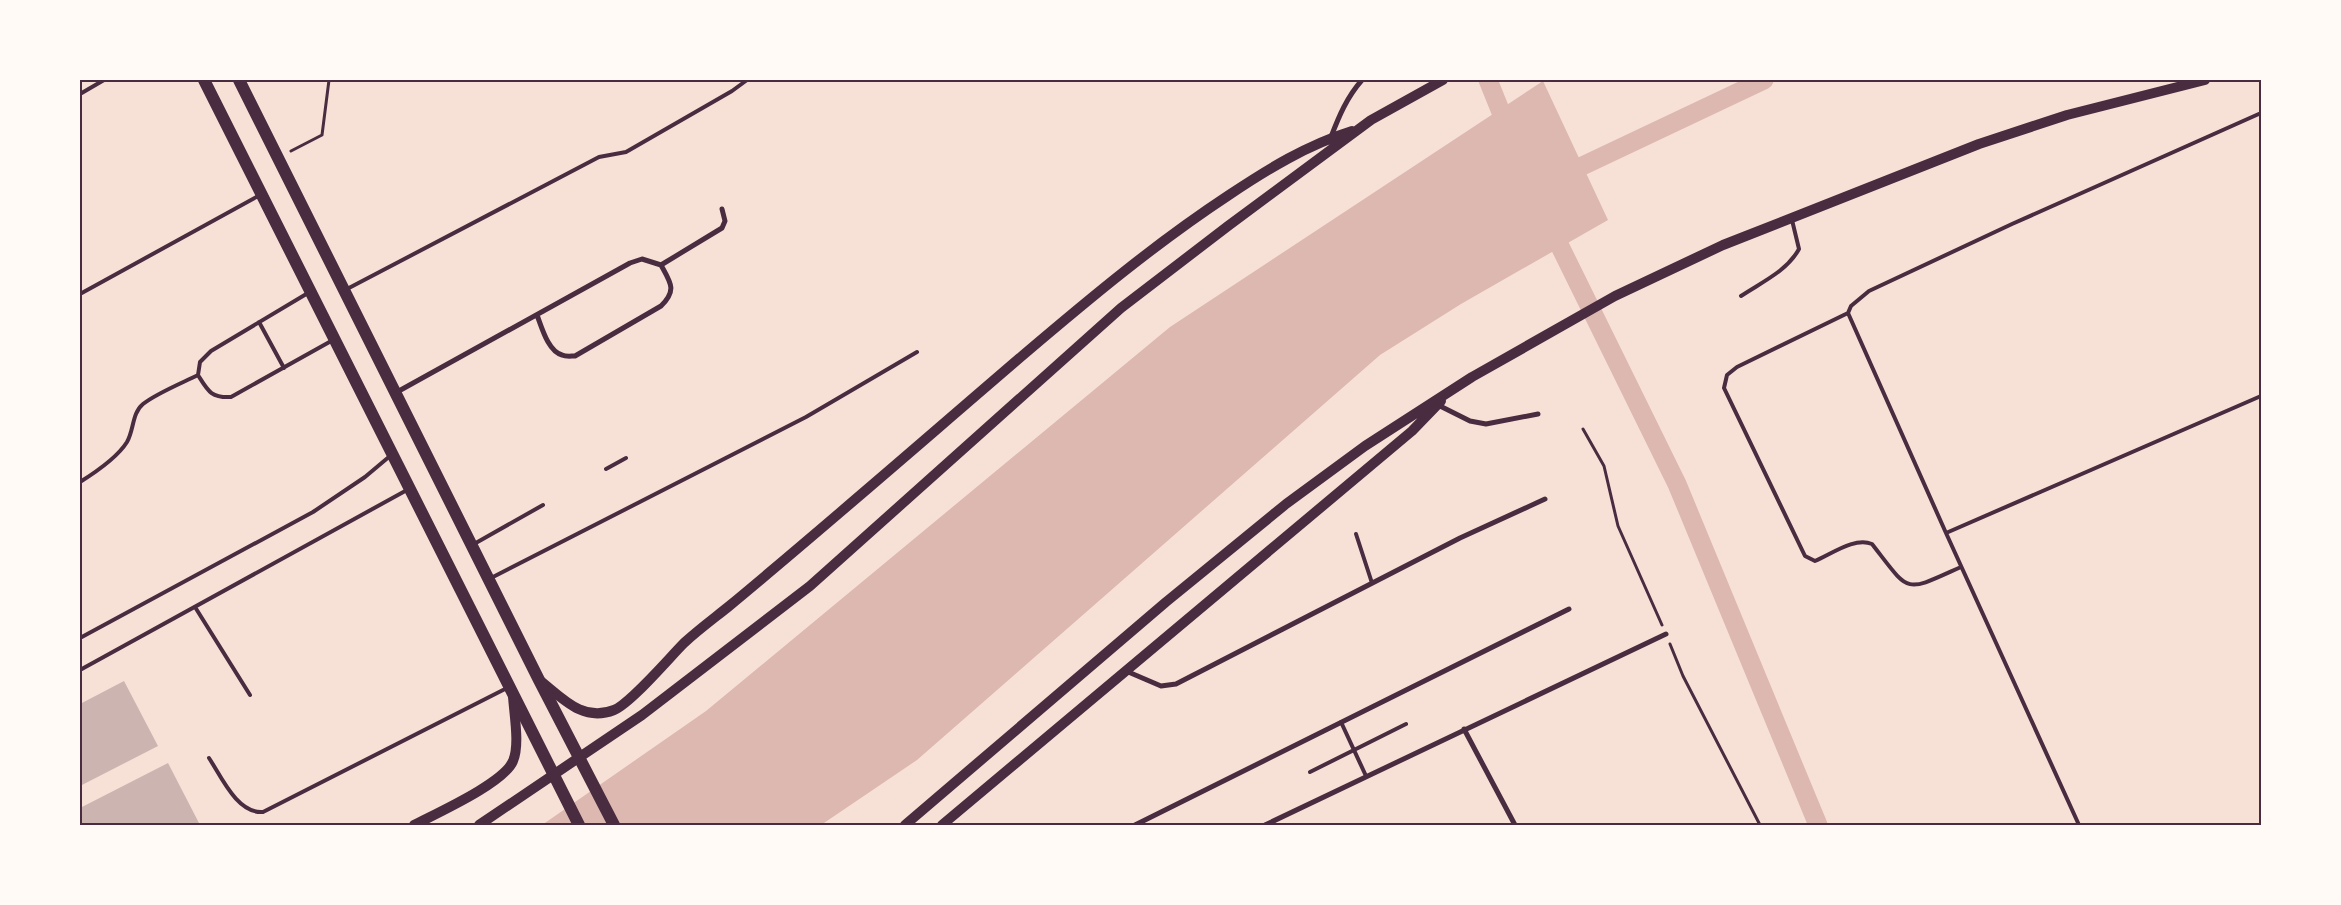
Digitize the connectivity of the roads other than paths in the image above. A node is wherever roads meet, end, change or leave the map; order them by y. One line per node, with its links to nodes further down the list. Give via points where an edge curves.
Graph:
1 (104, 80): 8 (lane)
2 (204, 80): 12 (main road)
3 (239, 80): 16 (main road)
4 (747, 80): 16 (lane, via 626,152 599,157)
5 (1362, 80): 11 (street, via 1348,97)
6 (1443, 80): 10 (main road)
7 (2205, 80): 14 (main road, via 2067,115 1979,144)
8 (80, 94)
9 (2261, 113): 20 (lane, via 1869,291 1851,306)
10 (1362, 128): 11 (main road); 62 (main road, via 1121,308 810,586 642,715)
11 (1331, 137): 51 (main road, via 1244,185 1108,283 687,640 617,709 600,714 586,713 574,708)
12 (261, 194): 17 (main road); 18 (lane)
13 (722, 209): 15 (street, via 725,221 722,228)
14 (1791, 218): 19 (lane, via 1799,249 1794,259); 27 (main road, via 1723,245 1615,296)
15 (661, 265): 21 (street, via 642,259 630,263); 21 (street, via 671,284 669,298 661,306 575,356 562,356 555,350)
16 (345, 290): 28 (main road)
17 (310, 292): 22 (lane); 23 (main road)
18 (80, 294)
19 (1742, 296)
20 (1848, 313): 39 (lane); 42 (lane, via 1737,367 1727,375 1724,388 1805,556 1810,560 1815,561 1855,543 1865,542 1872,544 1902,582 1911,586 1921,585)
21 (537, 315): 28 (street)
22 (259, 322): 25 (lane); 26 (lane, via 211,351 200,362)
23 (334, 340): 25 (lane); 32 (main road)
24 (917, 352): 43 (lane, via 806,417)
25 (284, 368): 26 (lane, via 231,397 219,398 209,391)
26 (198, 375): 35 (lane, via 144,404 135,416 126,444)
27 (1454, 388): 30 (main road); 65 (main road, via 1365,446 1286,504)
28 (396, 393): 41 (main road)
29 (2261, 396): 39 (lane)
30 (1438, 405): 31 (street, via 1470,421 1486,424); 50 (main road, via 1412,431)
31 (1538, 414)
32 (392, 455): 36 (main road); 48 (lane, via 313,512)
33 (626, 458): 34 (lane)
34 (606, 469)
35 (80, 482)
36 (409, 489): 45 (lane); 52 (main road)
37 (1545, 500): 44 (street, via 1460,538)
38 (543, 505): 41 (lane)
39 (1946, 533): 42 (lane)
40 (1356, 534): 44 (lane)
41 (472, 545): 43 (main road)
42 (1961, 567): 70 (lane)
43 (489, 579): 51 (main road)
44 (1372, 583): 50 (street, via 1176,684 1161,686)
45 (195, 607): 49 (lane); 53 (lane)
46 (1569, 609): 54 (street)
47 (1666, 634): 56 (street)
48 (80, 638)
49 (80, 670)
50 (1126, 671): 66 (main road)
51 (539, 680): 64 (main road)
52 (511, 691): 58 (lane, via 263,812 254,813 232,794); 61 (main road, via 515,747 513,761 506,772 491,784); 63 (main road)
53 (250, 695)
54 (1341, 722): 57 (lane); 67 (street)
55 (1406, 724): 57 (lane)
56 (1464, 729): 60 (street); 69 (street)
57 (1354, 751): 59 (lane); 60 (lane)
58 (210, 758)
59 (1310, 772)
60 (1366, 776): 68 (street)
61 (414, 825)
62 (479, 825)
63 (579, 825)
64 (614, 825)
65 (905, 825)
66 (942, 825)
67 (1135, 825)
68 (1265, 825)
69 (1515, 825)
70 (2079, 825)

